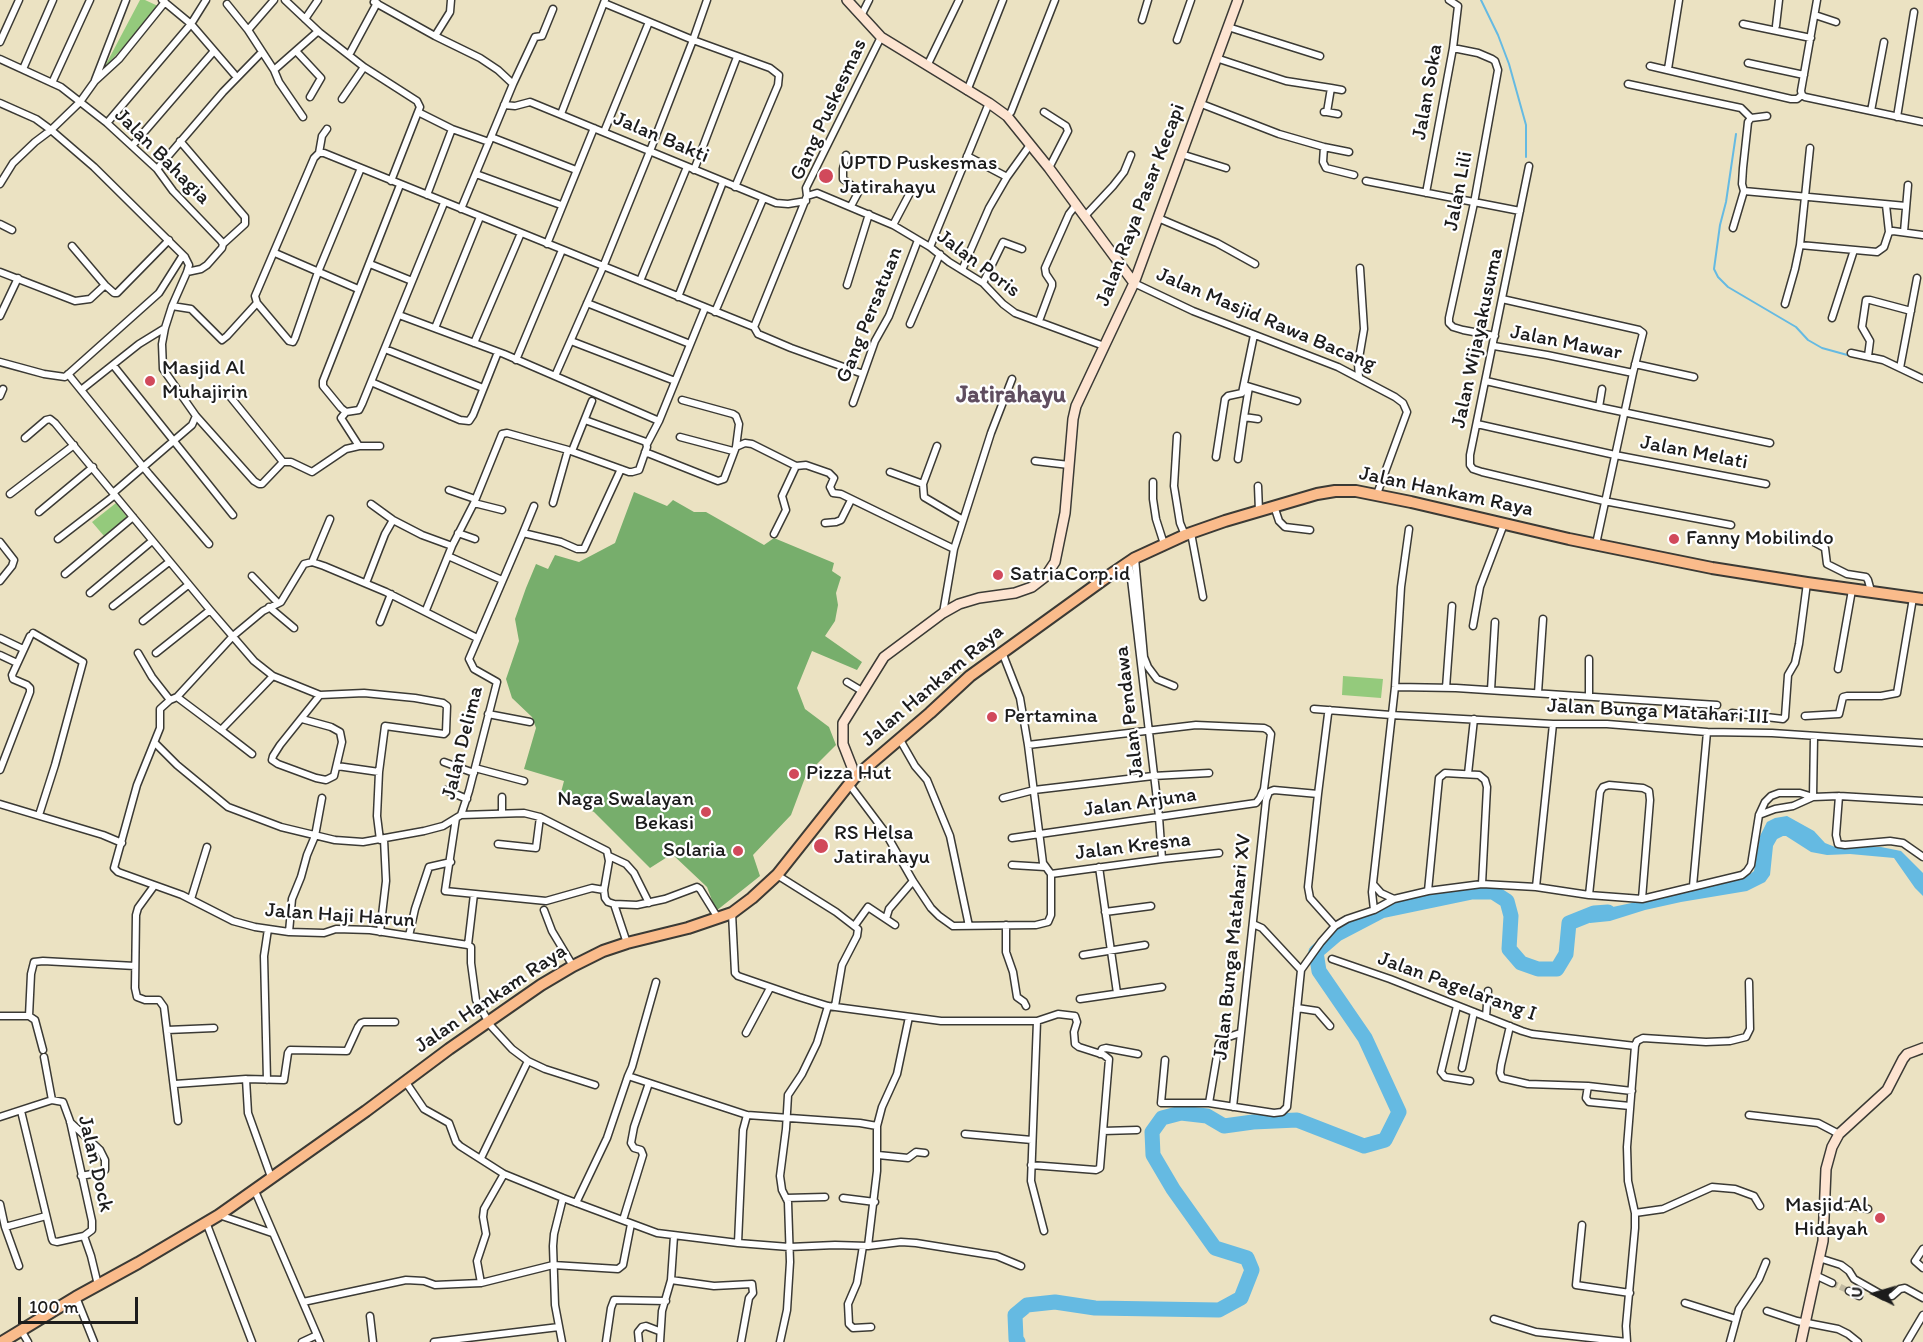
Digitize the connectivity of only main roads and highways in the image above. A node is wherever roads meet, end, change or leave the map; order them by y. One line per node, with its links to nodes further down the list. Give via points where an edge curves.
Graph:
1 (1918, 598): 2 (main road, Jalan Hankam Raya, via 1712,568 1348,490 1317,494 1188,534 1132,560 970,676 854,775 777,875 732,913 627,943 573,966 449,1049 219,1215)
2 (2, 1342)

